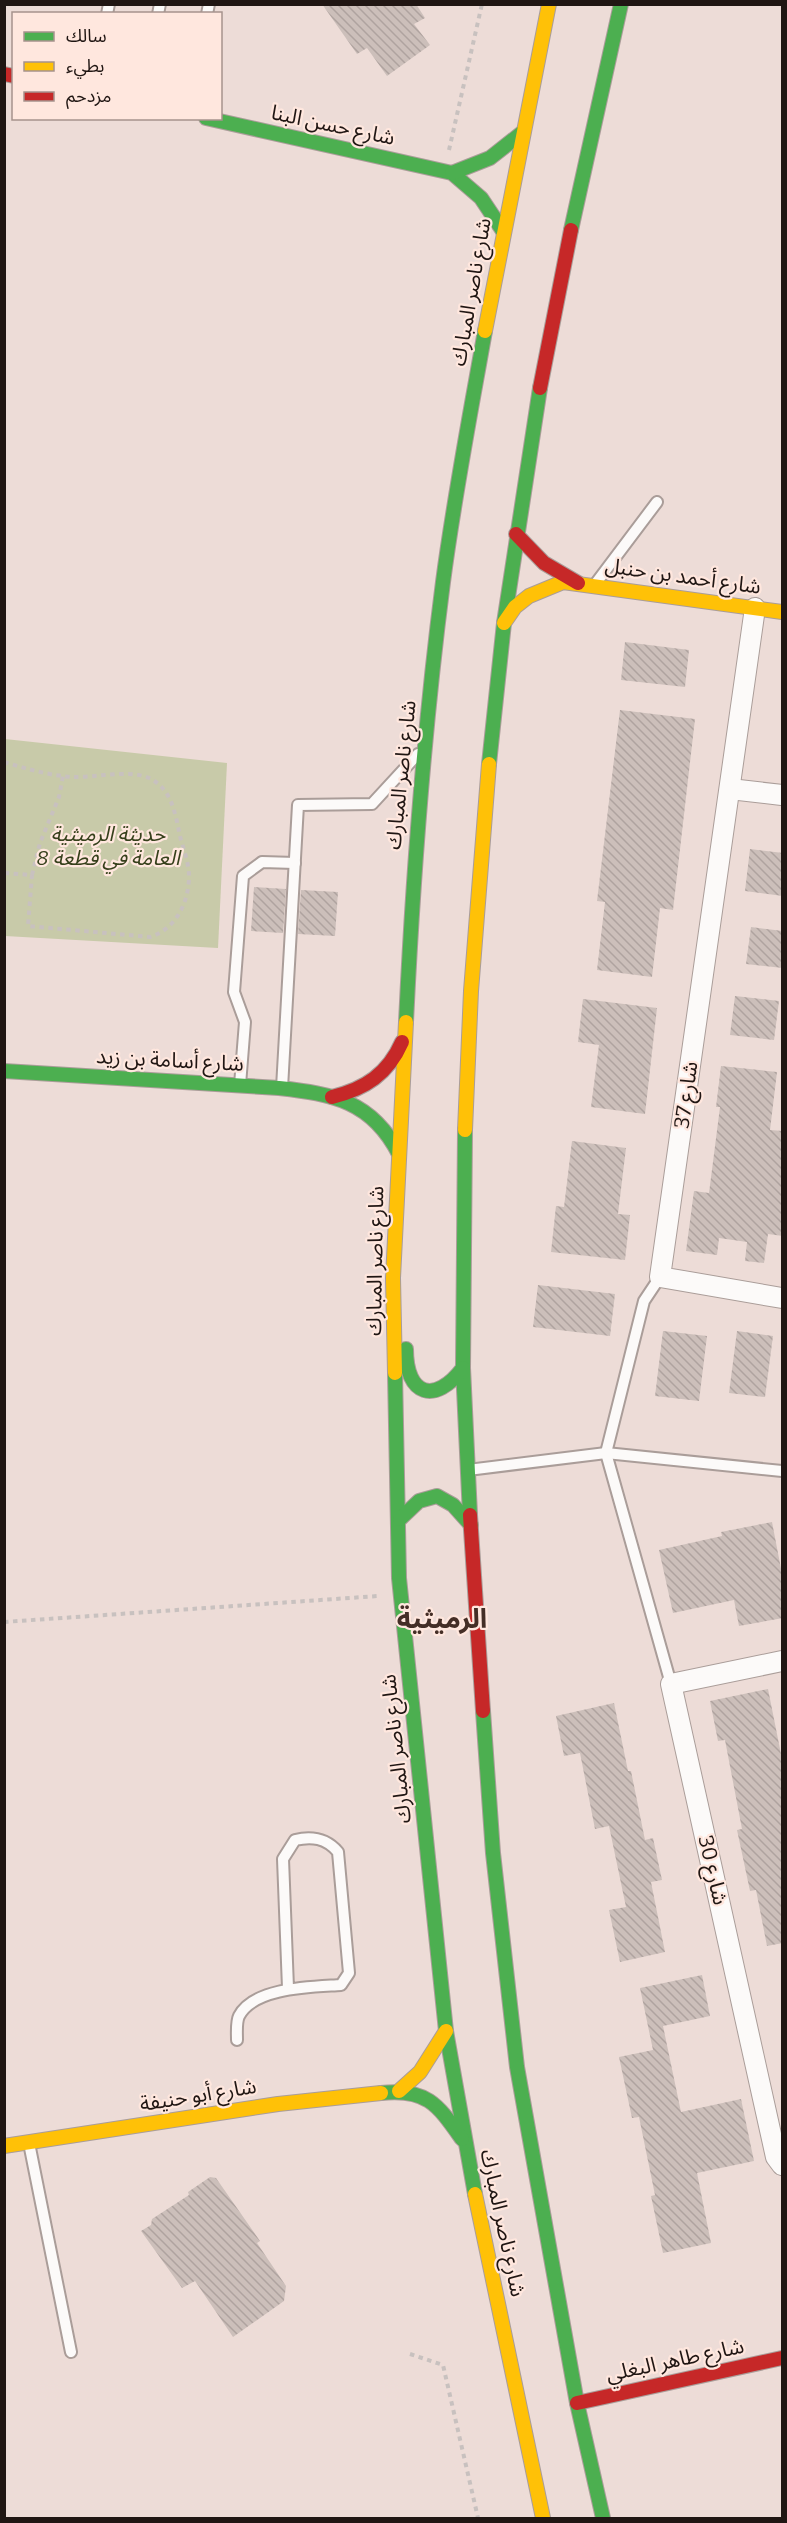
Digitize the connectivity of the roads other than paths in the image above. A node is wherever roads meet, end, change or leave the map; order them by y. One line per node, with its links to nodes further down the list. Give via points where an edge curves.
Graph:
1 (549, 4): 4 (street, شارع ناصر المبارك)
2 (621, 4): 8 (street, شارع ناصر المبارك, via 542,377)
3 (215, 120): 5 (street, شارع حسن البنا)
4 (523, 132): 5 (street, via 489,160); 6 (street, شارع ناصر المبارك)
5 (448, 172): 6 (street, شارع حسن البنا, via 475,190)
6 (503, 231): 14 (street, شارع ناصر المبارك, via 443,582)
7 (657, 502): 10 (lane)
8 (516, 534): 9 (street, شارع أحمد بن حنبل, via 544,563); 13 (street, شارع ناصر المبارك)
9 (578, 583): 10 (street, شارع أحمد بن حنبل); 13 (street, شارع أحمد بن حنبل, via 563,582 535,591 522,599)
10 (595, 585): 11 (street, شارع أحمد بن حنبل)
11 (755, 608): 12 (street, شارع أحمد بن حنبل); 15 (street, شارع 37)
12 (783, 612)
13 (504, 623): 27 (street, شارع ناصر المبارك, via 484,809 471,991 464,1165)
14 (424, 747): 17 (lane, via 372,804 298,805); 18 (street, شارع ناصر المبارك)
15 (730, 789): 16 (street); 24 (street, شارع 37)
16 (783, 795)
17 (295, 863): 20 (lane, via 262,862 243,876 234,992 245,1022); 21 (lane)
18 (405, 1036): 22 (street, شارع أسامة بن زيد, via 384,1073 360,1090); 23 (street, شارع ناصر المبارك)
19 (4, 1071): 20 (street, شارع أسامة بن زيد)
20 (240, 1085): 21 (street, شارع أسامة بن زيد)
21 (282, 1089): 22 (street, شارع أسامة بن زيد)
22 (332, 1097): 23 (street, شارع أسامة بن زيد, via 357,1106 377,1121)
23 (399, 1154): 25 (street, شارع ناصر المبارك)
24 (660, 1277): 26 (street); 28 (lane, via 644,1301)
25 (393, 1278): 27 (street, via 404,1295 406,1370 412,1383 421,1389 439,1391 453,1383); 31 (street, شارع ناصر المبارك)
26 (783, 1298)
27 (463, 1368): 29 (street, شارع ناصر المبارك)
28 (606, 1453): 29 (lane); 30 (lane); 34 (lane)
29 (468, 1470): 32 (street, شارع ناصر المبارك)
30 (783, 1471)
31 (400, 1519): 32 (street, via 418,1500 436,1496 458,1507); 36 (street, شارع ناصر المبارك, via 401,1594)
32 (471, 1525): 45 (street, شارع ناصر المبارك, via 493,1853 517,2067)
33 (783, 1661): 34 (street)
34 (671, 1684): 42 (street, شارع 30, via 776,2157)
35 (288, 1989): 35 (lane, via 341,1985 349,1973 338,1852 330,1843 307,1837 296,1840 283,1859); 37 (lane, via 249,2004 238,2017)
36 (446, 2031): 38 (street, via 420,2072); 39 (street, شارع ناصر المبارك)
37 (237, 2040)
38 (399, 2091): 39 (street, شارع أبو حنيفة, via 439,2107); 40 (street, شارع أبو حنيفة, via 287,2103)
39 (464, 2142): 46 (street, شارع ناصر المبارك)
40 (28, 2143): 41 (street, شارع أبو حنيفة); 43 (lane)
41 (4, 2146)
42 (783, 2165)
43 (71, 2352)
44 (783, 2358): 45 (street, شارع طاهر البغلي)
45 (577, 2403): 47 (street, شارع ناصر المبارك)
46 (543, 2518)
47 (603, 2518)

